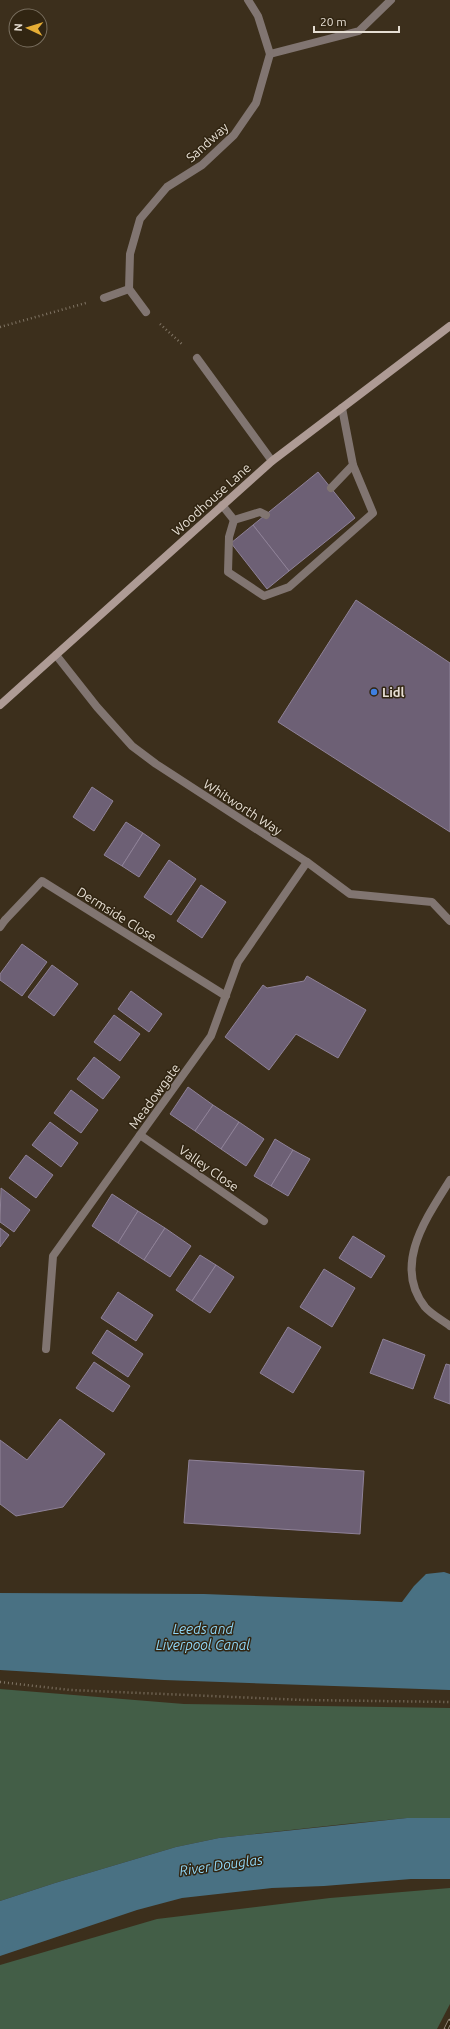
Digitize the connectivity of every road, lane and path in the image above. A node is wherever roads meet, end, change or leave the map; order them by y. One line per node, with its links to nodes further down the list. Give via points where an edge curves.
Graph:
1 (248, 0): 3 (street, via 258,16)
2 (392, 0): 3 (street, via 359,31)
3 (270, 54): 4 (street, Sandway, via 256,102 234,136 202,165 167,187 140,219 130,254)
4 (129, 289): 5 (street); 6 (street)
5 (104, 298): 8 (path)
6 (146, 312): 9 (path)
7 (450, 326): 10 (main road, Woodhouse Lane)
8 (0, 327)
9 (198, 358): 11 (street)
10 (342, 408): 11 (main road, Woodhouse Lane); 12 (street)
11 (272, 461): 14 (main road, Woodhouse Lane)
12 (353, 465): 13 (street); 16 (street, via 373,513 289,587 264,596 228,572 229,537)
13 (331, 488)
14 (222, 506): 16 (street); 17 (main road, Woodhouse Lane)
15 (266, 515): 16 (street, via 260,512)
16 (234, 520)
17 (56, 655): 18 (main road, Woodhouse Lane); 19 (street, Whitworth Way, via 132,746)
18 (0, 705)
19 (307, 862): 20 (street, Whitworth Way, via 350,894 432,902); 22 (street, Meadowgate, via 238,962)
20 (450, 921)
21 (3, 923): 22 (street, Dermside Close, via 42,881)
22 (226, 996): 23 (street, Meadowgate, via 211,1036)
23 (140, 1135): 25 (street, Valley Close); 27 (street, Meadowgate, via 53,1256)
24 (450, 1180): 26 (street, via 418,1236 412,1262 412,1282 426,1307)
25 (264, 1221)
26 (450, 1326)
27 (46, 1349)
28 (0, 1682): 29 (path, via 70,1690 304,1700)
29 (450, 1702)

